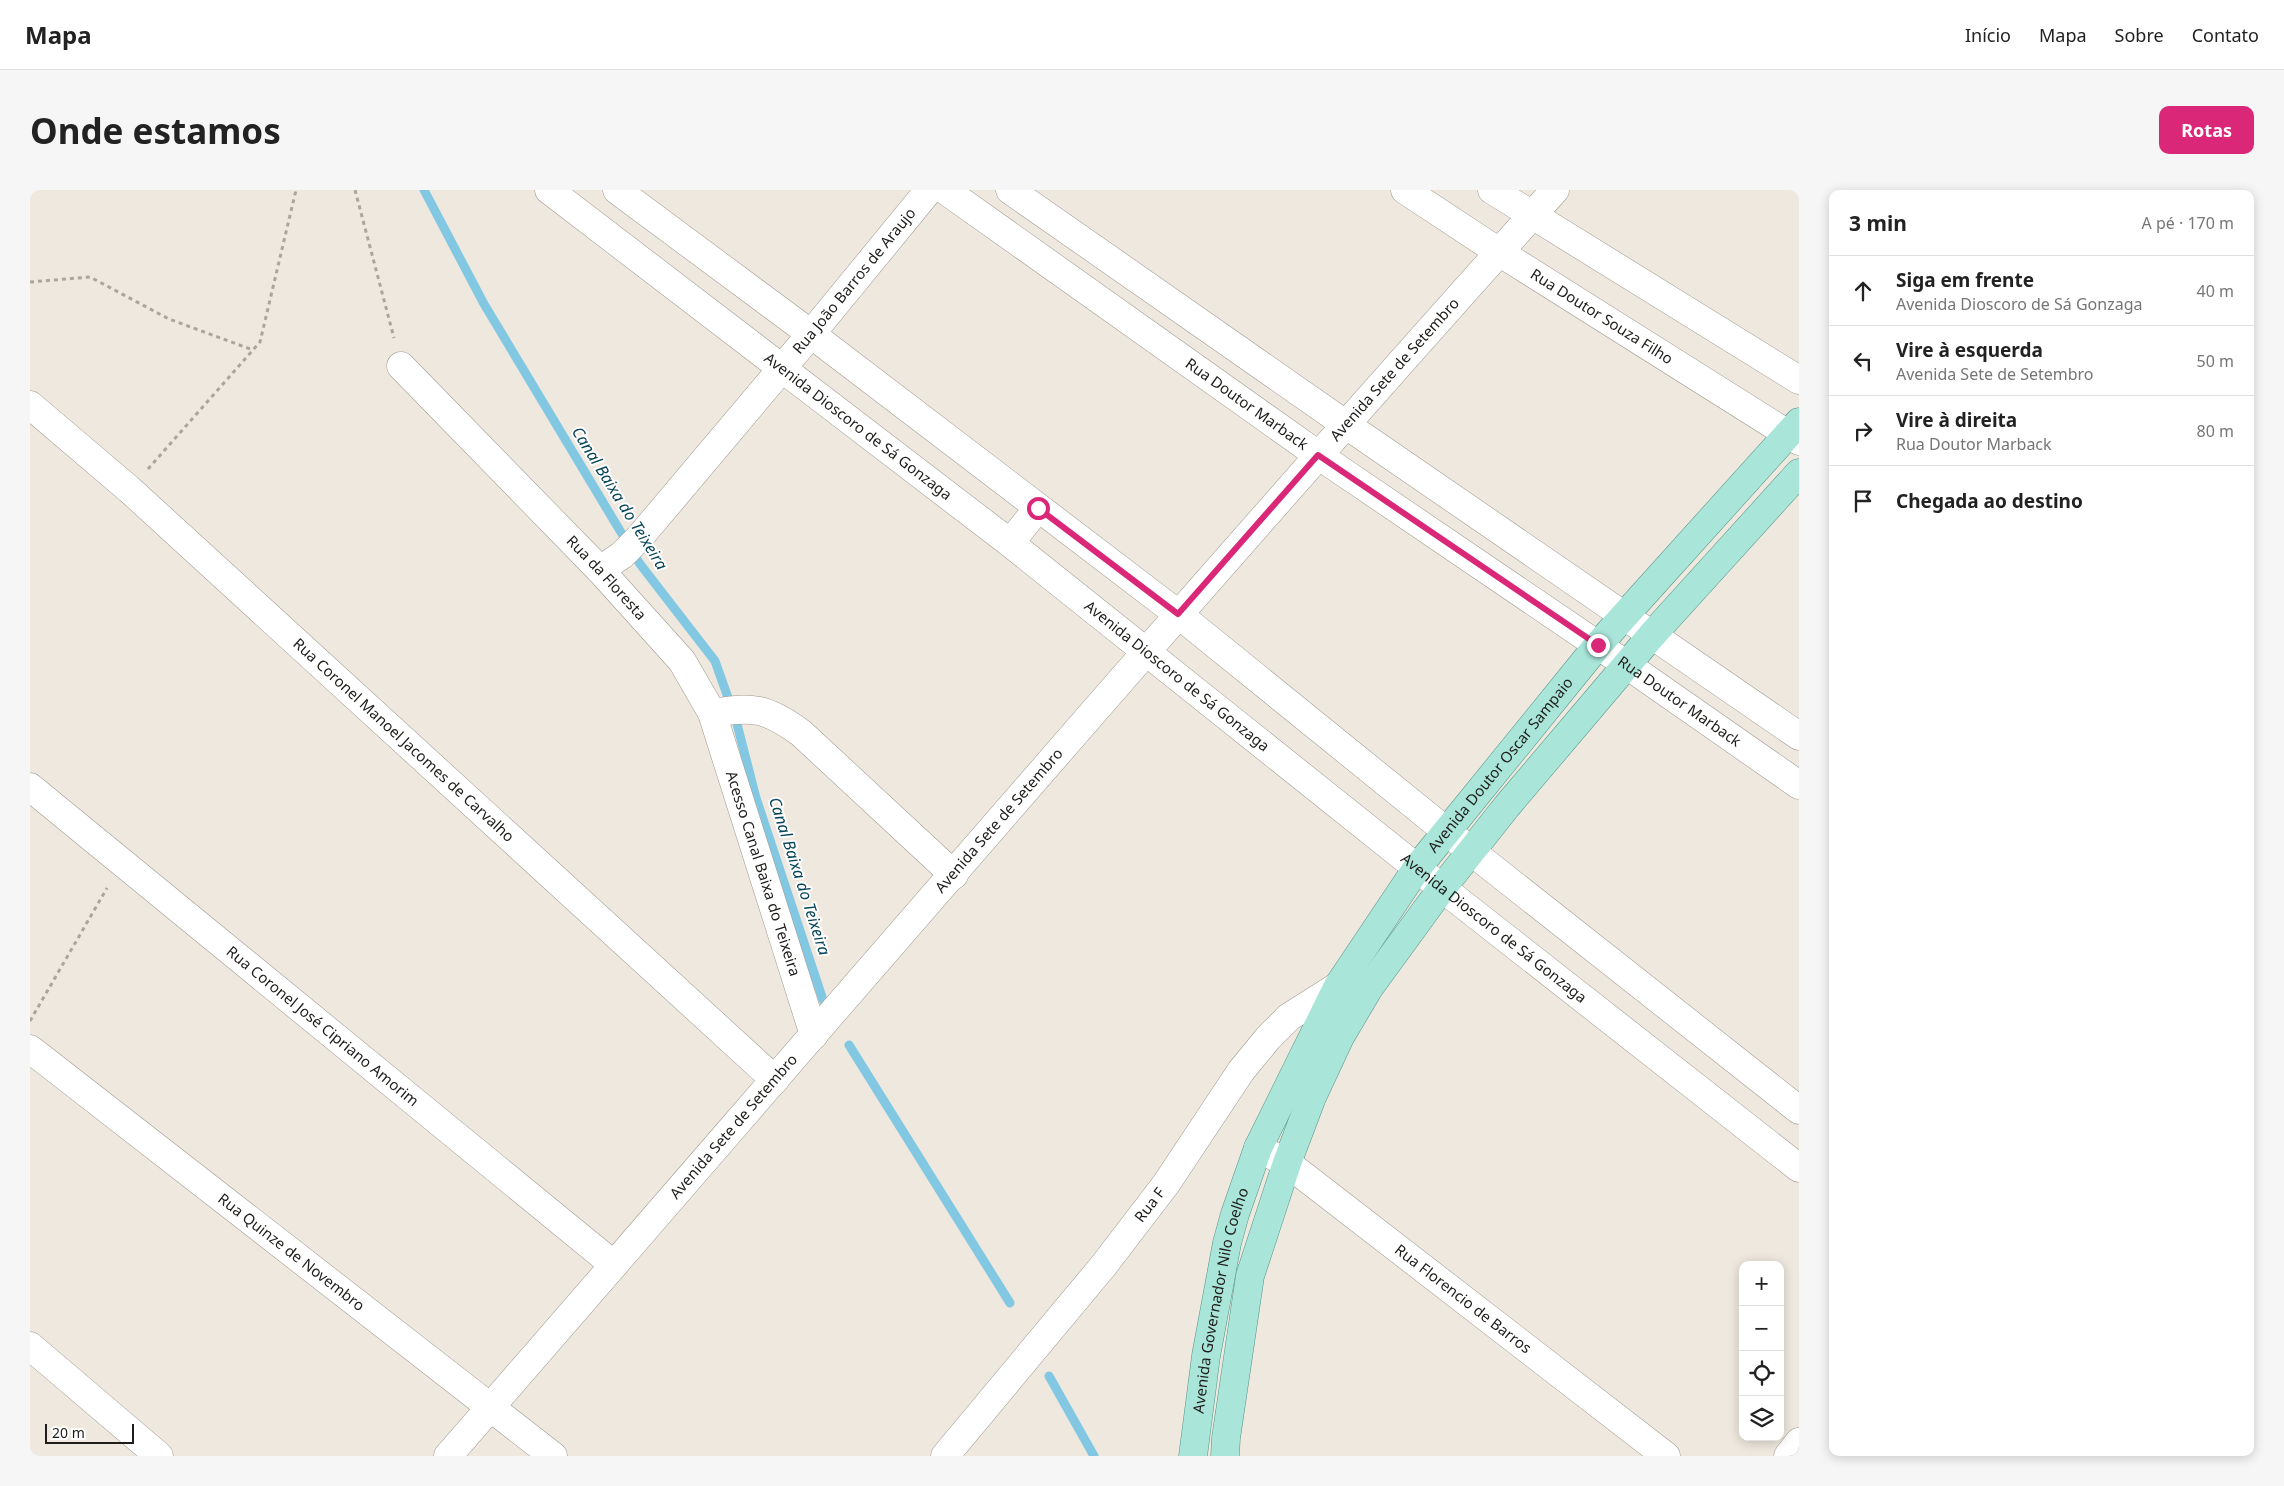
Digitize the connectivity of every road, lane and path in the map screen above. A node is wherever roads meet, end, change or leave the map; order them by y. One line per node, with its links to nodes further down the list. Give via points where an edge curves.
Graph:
1 (296, 190): 15 (path, via 260,342)
2 (355, 190): 16 (path)
3 (549, 190): 17 (street, Avenida Dioscoro de Sá Gonzaga)
4 (617, 190): 14 (street)
5 (929, 190): 14 (street, Rua João Barros de Araujo)
6 (945, 190): 22 (street, Rua Doutor Marback)
7 (1010, 190): 20 (street)
8 (1405, 190): 12 (street, Rua Doutor Souza Filho)
9 (1492, 190): 11 (street)
10 (1555, 190): 11 (street, Avenida Sete de Setembro)
11 (1532, 216): 12 (street, Avenida Sete de Setembro); 18 (street)
12 (1499, 252): 20 (street, Avenida Sete de Setembro); 21 (street, Rua Doutor Souza Filho)
13 (30, 282): 15 (path, via 90,277 169,319)
14 (811, 334): 17 (street, Rua João Barros de Araujo); 25 (street)
15 (254, 350): 24 (path)
16 (401, 366): 27 (street, Rua da Floresta)
17 (780, 368): 26 (street, Avenida Dioscoro de Sá Gonzaga); 27 (street, Rua João Barros de Araujo, via 630,546)
18 (1799, 380)
19 (30, 405): 24 (street, Rua Coronel Manoel Jacomes de Carvalho)
20 (1345, 424): 22 (street, Avenida Sete de Setembro); 29 (street)
21 (1795, 432): 29 (main road, Avenida Doutor Oscar Sampaio)
22 (1318, 455): 28 (street, Avenida Sete de Setembro); 31 (street, Rua Doutor Marback)
23 (1799, 473): 30 (main road)
24 (130, 490): 49 (street, Rua Coronel Manoel Jacomes de Carvalho)
25 (1038, 508): 26 (street); 28 (street)
26 (1010, 544): 32 (street, Avenida Dioscoro de Sá Gonzaga)
27 (600, 570): 34 (street, Rua da Floresta)
28 (1178, 614): 32 (street, Avenida Sete de Setembro); 38 (street)
29 (1624, 616): 30 (street); 31 (main road, Avenida Doutor Oscar Sampaio)
30 (1652, 635): 33 (main road); 35 (street)
31 (1598, 645): 33 (street, Rua Doutor Marback); 38 (main road, Avenida Doutor Oscar Sampaio)
32 (1148, 652): 41 (street, Avenida Dioscoro de Sá Gonzaga); 42 (street, Avenida Sete de Setembro)
33 (1627, 665): 36 (street, Rua Doutor Marback); 39 (main road)
34 (725, 711): 42 (street, via 763,711 784,721); 47 (street, Acesso Canal Baixa do Teixeira)
35 (1799, 736)
36 (1799, 785)
37 (30, 787): 40 (street, Rua Coronel José Cipriano Amorim)
38 (1446, 831): 39 (street); 41 (main road, Avenida Doutor Oscar Sampaio)
39 (1472, 852): 43 (main road); 50 (street)
40 (122, 862): 46 (path); 54 (street, Rua Coronel José Cipriano Amorim)
41 (1417, 868): 43 (street, Avenida Dioscoro de Sá Gonzaga); 44 (main road, Avenida Doutor Oscar Sampaio)
42 (954, 875): 47 (street, Avenida Sete de Setembro)
43 (1442, 888): 45 (main road); 53 (street, Avenida Dioscoro de Sá Gonzaga)
44 (1338, 986): 45 (street); 51 (main road, Avenida Doutor Oscar Sampaio); 61 (street, Rua F, via 1289,1017 1268,1038 1121,1243)
45 (1369, 988): 52 (main road, via 1325,1068)
46 (30, 1022)
47 (814, 1035): 49 (street, Avenida Sete de Setembro)
48 (30, 1049): 56 (street, Rua Quinze de Novembro)
49 (775, 1080): 54 (street, Avenida Sete de Setembro)
50 (1799, 1110)
51 (1258, 1148): 52 (street, Rua Florencio de Barros); 62 (main road, Avenida Governador Nilo Coelho, via 1227,1243 1206,1356)
52 (1287, 1163): 63 (main road, Avenida Governador Nilo Coelho, via 1250,1276); 64 (street, Rua Florencio de Barros)
53 (1799, 1168)
54 (614, 1265): 56 (street, Avenida Sete de Setembro)
55 (30, 1346): 58 (street)
56 (491, 1407): 59 (street, Avenida Sete de Setembro); 60 (street, Rua Quinze de Novembro)
57 (1799, 1442): 65 (street)
58 (159, 1456)
59 (448, 1456)
60 (552, 1456)
61 (945, 1456)
62 (1193, 1456)
63 (1225, 1456)
64 (1666, 1456)
65 (1788, 1456)

